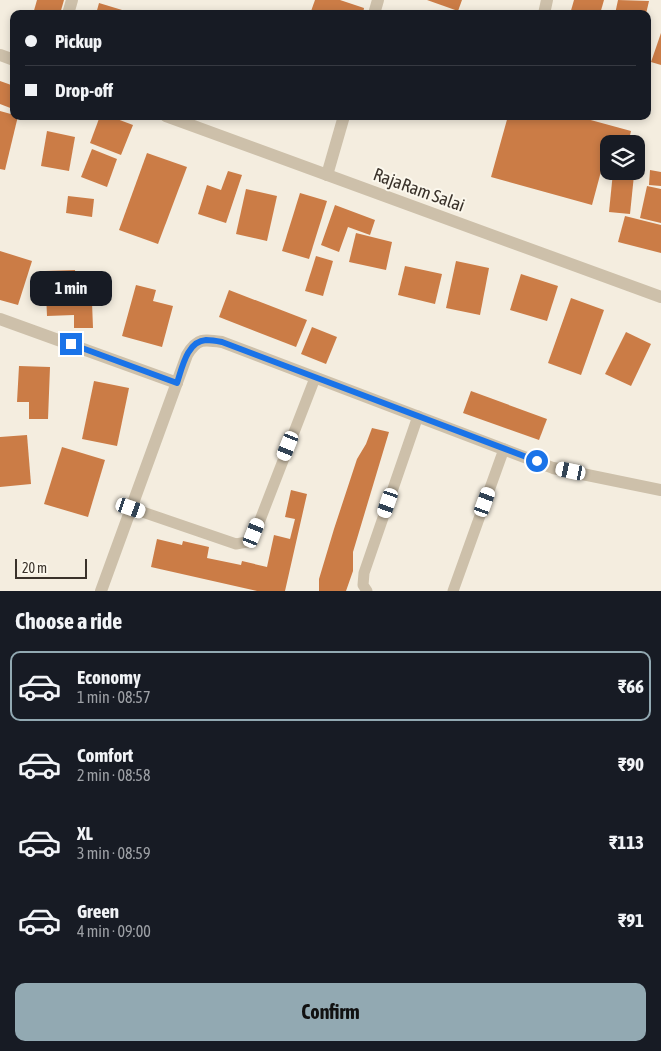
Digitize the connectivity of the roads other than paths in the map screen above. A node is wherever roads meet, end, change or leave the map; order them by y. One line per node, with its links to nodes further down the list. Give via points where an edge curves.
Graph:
1 (177, 120): 3 (street, RajaRam Salai)
2 (343, 120): 3 (street)
3 (327, 175): 4 (street, RajaRam Salai)
4 (661, 297)
5 (0, 319): 7 (street)
6 (315, 378): 7 (street, via 222,342 205,340 193,344); 8 (street); 11 (lane, via 254,533 247,542 236,544)
7 (177, 383): 11 (street)
8 (418, 416): 9 (street); 13 (lane, via 364,573 363,585)
9 (504, 449): 10 (street, via 553,468); 14 (lane)
10 (661, 490)
11 (131, 508): 12 (street)
12 (101, 591)
13 (367, 591)
14 (453, 591)

